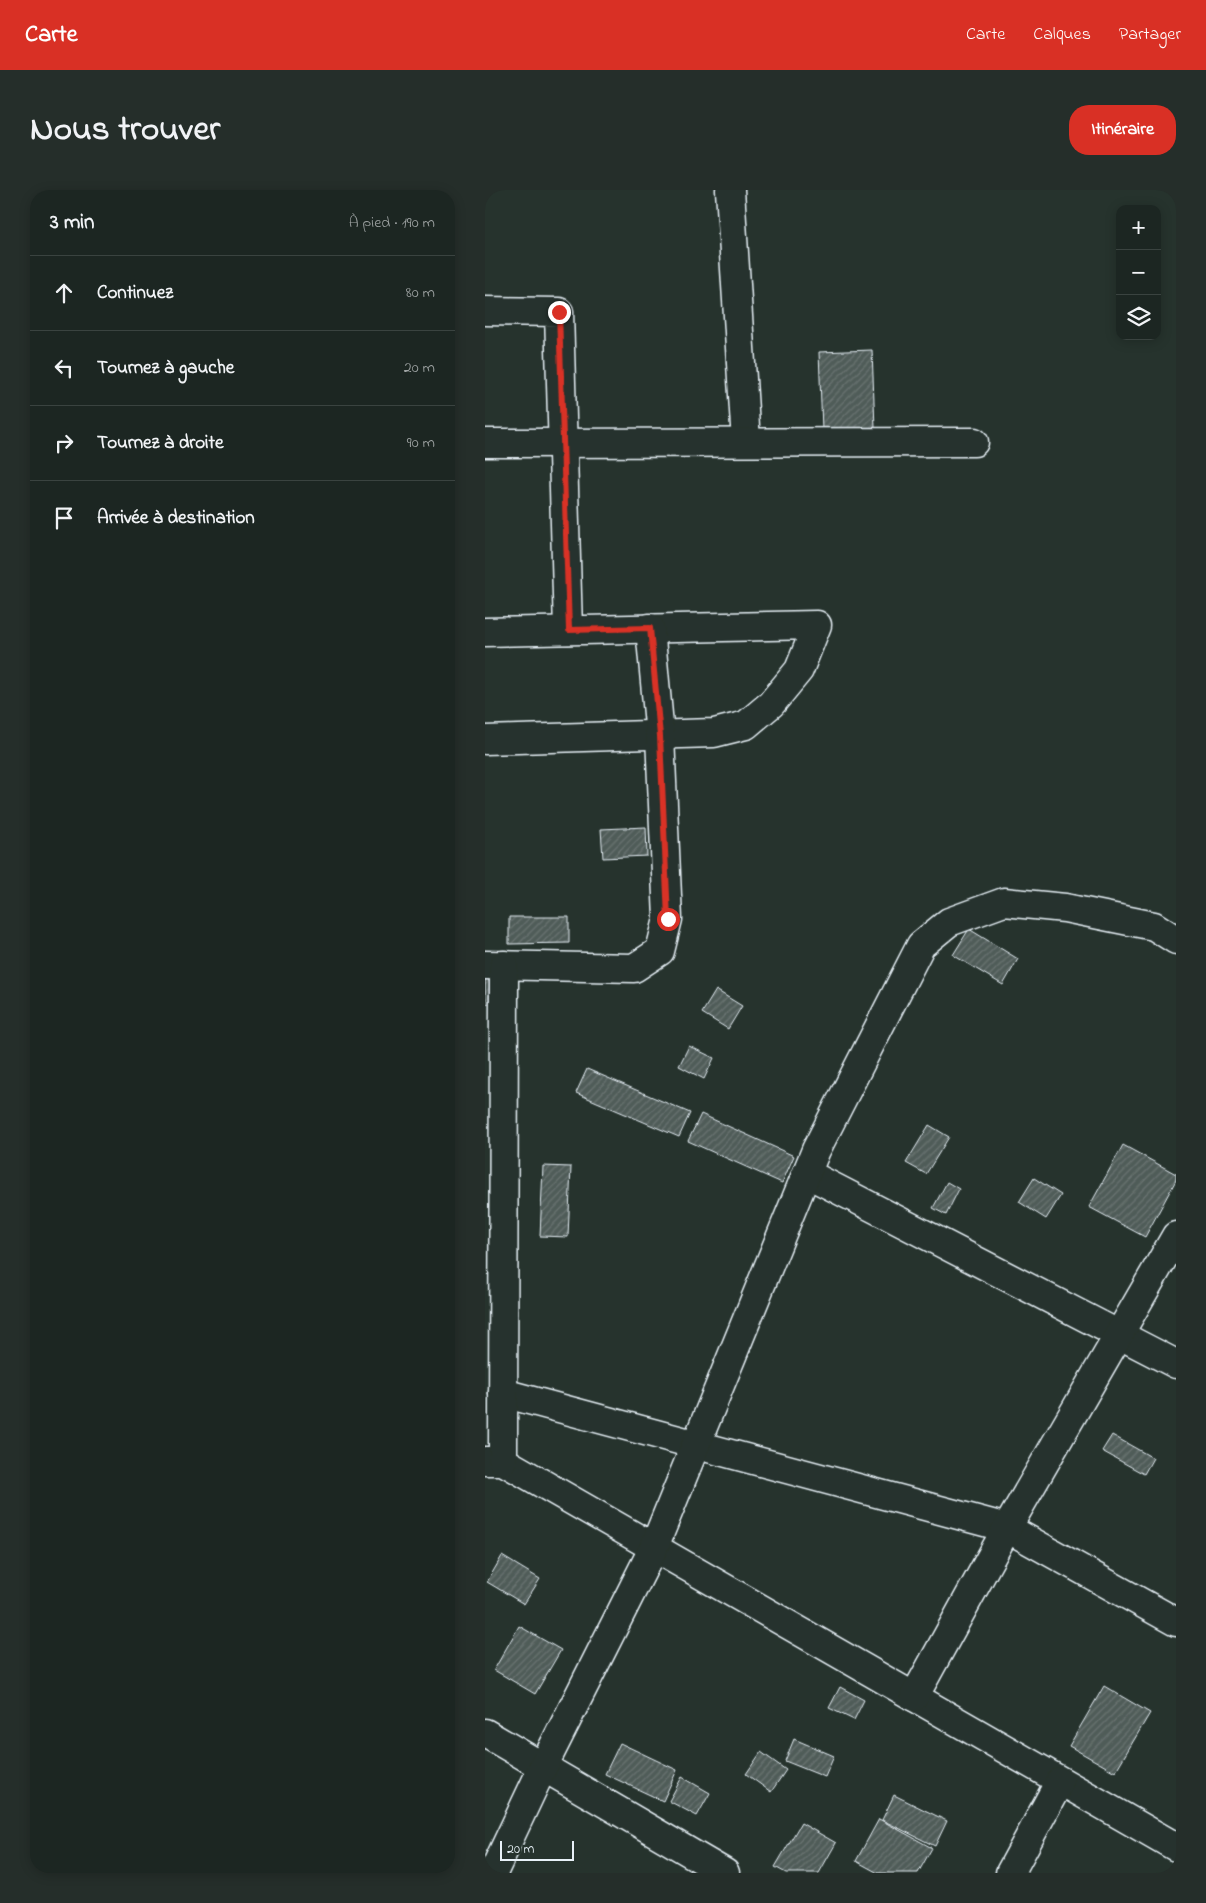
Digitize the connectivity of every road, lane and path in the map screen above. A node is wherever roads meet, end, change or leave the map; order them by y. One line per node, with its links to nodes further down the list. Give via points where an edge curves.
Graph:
1 (730, 190): 3 (street)
2 (485, 311): 6 (street, via 559,312)
3 (746, 442): 4 (street); 6 (street)
4 (974, 442)
5 (485, 443): 6 (street)
6 (563, 443): 8 (street)
7 (650, 628): 8 (street); 10 (street); 10 (street, via 817,625 799,670 771,704 745,725 714,733)
8 (569, 630): 9 (street)
9 (485, 632)
10 (660, 736): 11 (street); 13 (street, via 668,919 660,951 634,968)
11 (485, 740)
12 (1176, 940): 14 (street, via 1154,926 1065,908 1004,902 949,922 921,945 816,1150)
13 (494, 965): 18 (street)
14 (808, 1174): 16 (street); 19 (street)
15 (1176, 1236): 16 (street)
16 (1119, 1334): 17 (street); 21 (street)
17 (1176, 1364)
18 (503, 1393): 19 (street); 20 (street)
19 (697, 1444): 21 (street); 22 (street)
20 (494, 1461): 22 (street)
21 (1007, 1528): 23 (street); 24 (street)
22 (654, 1547): 24 (street); 26 (street)
23 (1176, 1622)
24 (914, 1697): 27 (street)
25 (485, 1733): 26 (street)
26 (543, 1767): 29 (street); 30 (street)
27 (1060, 1781): 28 (street); 31 (street)
28 (1176, 1847)
29 (493, 1873)
30 (725, 1873)
31 (1010, 1873)

